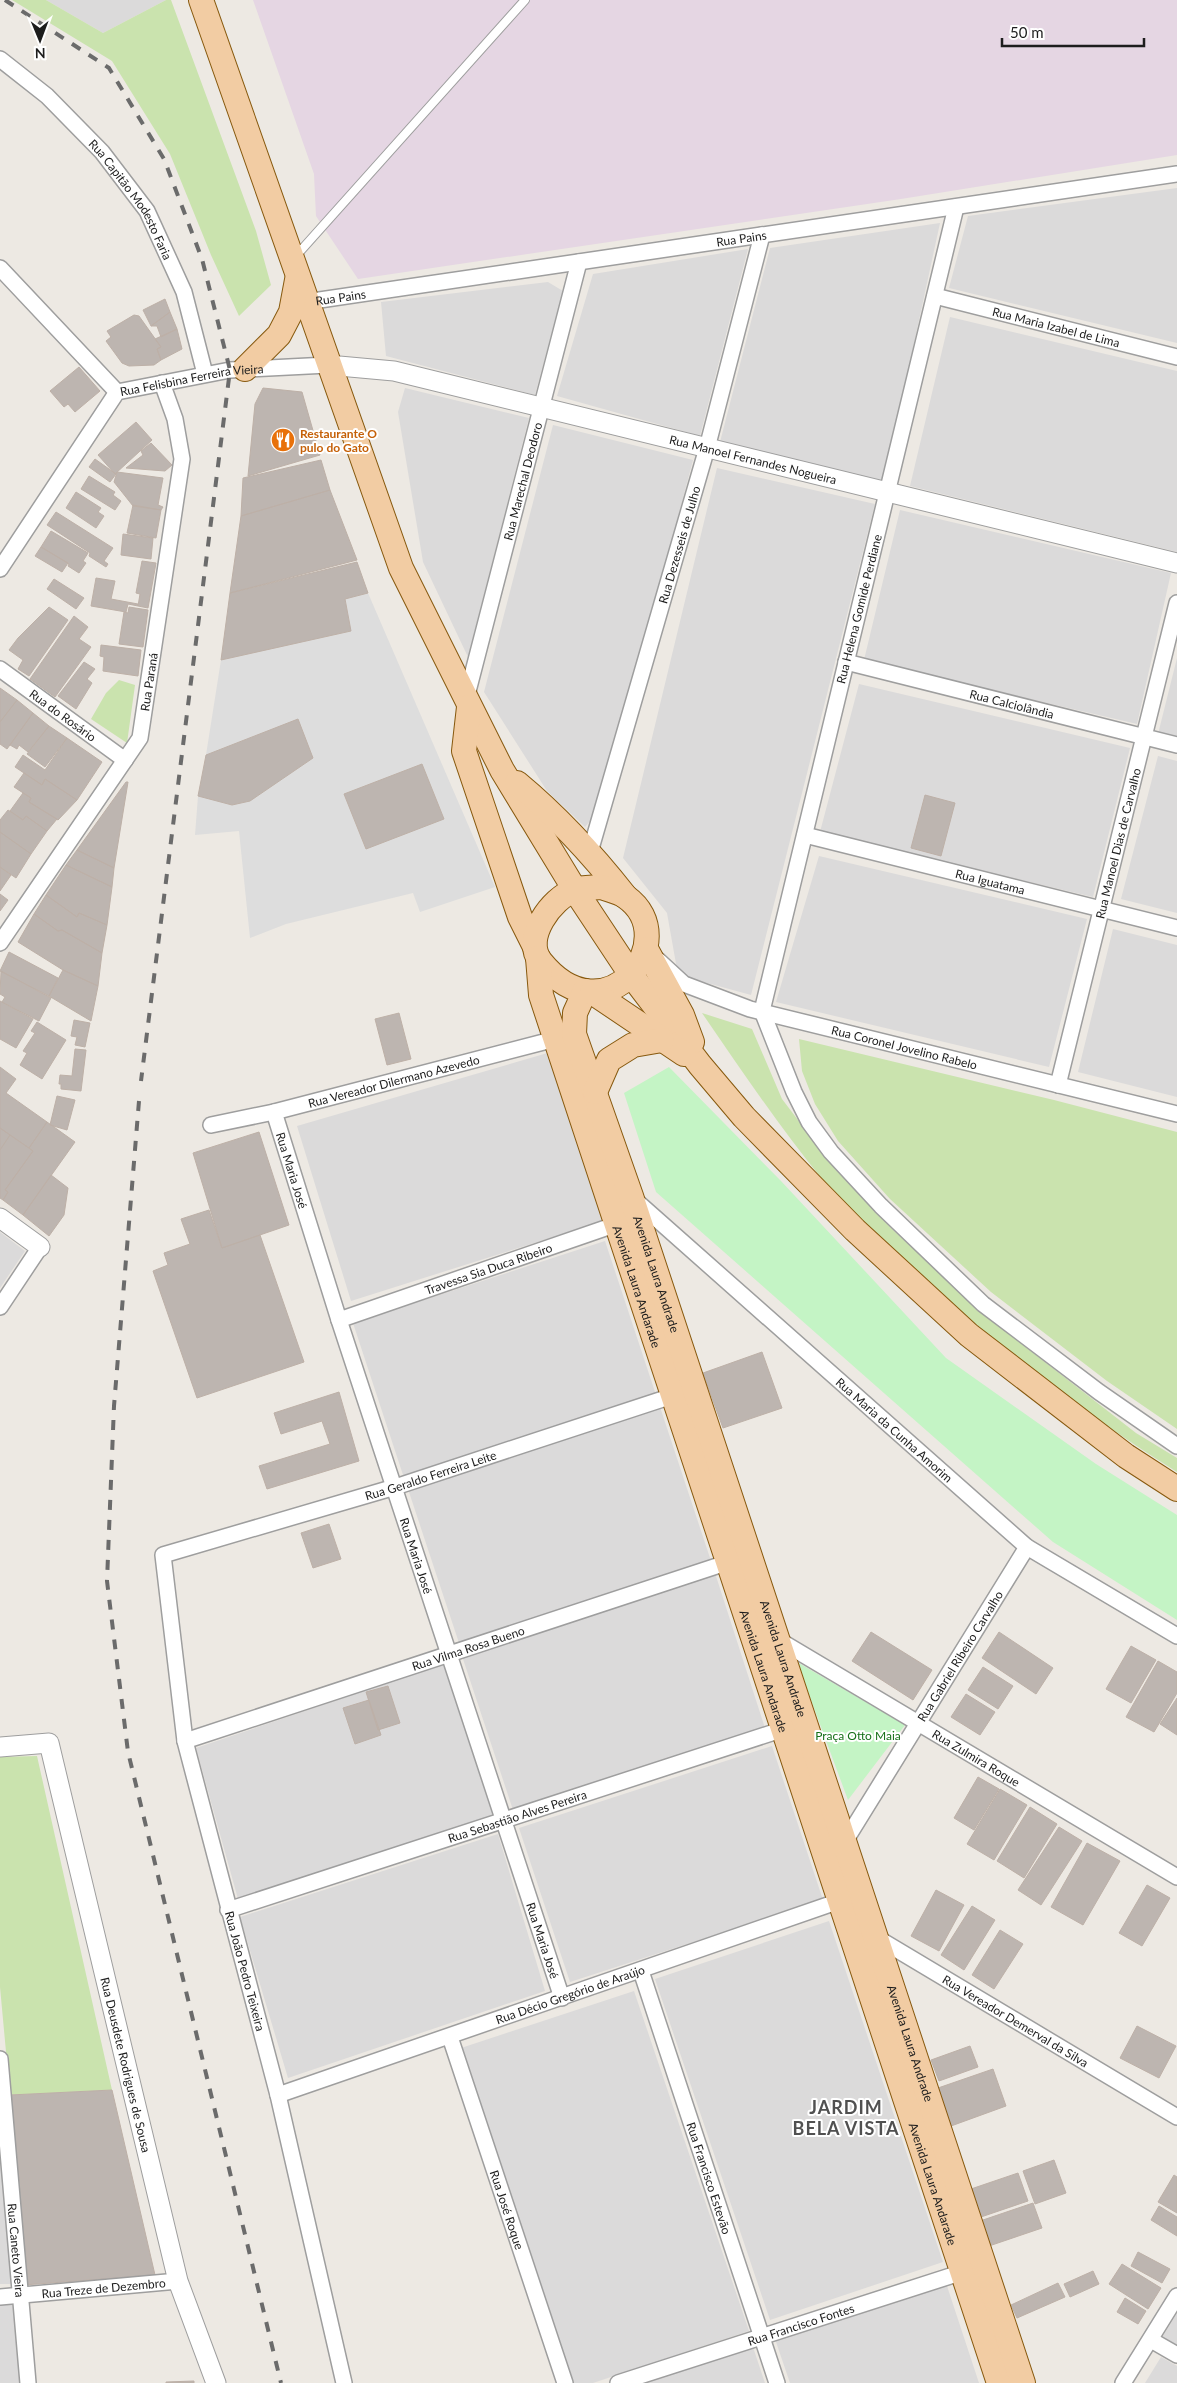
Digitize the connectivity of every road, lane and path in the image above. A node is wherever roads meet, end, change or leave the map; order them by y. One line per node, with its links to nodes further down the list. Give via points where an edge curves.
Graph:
1 (201, 0): 9 (main road)
2 (525, 0): 9 (lane)
3 (0, 59): 15 (street, Rua Capitão Modesto Faria, via 47,96 102,152 147,211 184,292)
4 (1177, 174): 5 (street, Rua Pains)
5 (956, 207): 6 (street, Rua Pains); 10 (street, Rua Helena Gomide Perdiane)
6 (762, 235): 7 (street, Rua Pains); 19 (street, Rua Dezesseis de Julho)
7 (578, 262): 11 (street, Rua Pains); 18 (street, Rua Marechal Deodoro)
8 (0, 268): 17 (street)
9 (295, 270): 11 (main road); 14 (main road, via 291,312 278,335)
10 (934, 296): 12 (street, Rua Maria Izabel de Lima); 20 (street, Rua Helena Gomide Perdiane)
11 (306, 302): 13 (main road)
12 (1177, 357)
13 (328, 365): 14 (street, Rua Felisbina Ferreira Vieira); 18 (street, Rua Manoel Fernandes Nogueira, via 394,371); 26 (main road, via 401,568)
14 (245, 369): 15 (street, Rua Felisbina Ferreira Vieira)
15 (205, 374): 16 (street, Rua Felisbina Ferreira Vieira)
16 (162, 383): 17 (street, Rua Felisbina Ferreira Vieira); 29 (street, Rua Paraná, via 175,419 182,459 140,738)
17 (117, 392): 22 (street, Rua Felisbina Ferreira Vieira)
18 (541, 407): 19 (street, Rua Manoel Fernandes Nogueira); 26 (street, Rua Marechal Deodoro)
19 (707, 448): 20 (street, Rua Manoel Fernandes Nogueira); 32 (street, Rua Dezesseis de Julho)
20 (887, 492): 21 (street, Rua Manoel Fernandes Nogueira); 24 (street, Rua Helena Gomide Perdiane)
21 (1177, 563)
22 (0, 570)
23 (1177, 603): 27 (street, Rua Manoel Dias de Carvalho)
24 (846, 662): 27 (street, Rua Calciolândia); 31 (street, Rua Helena Gomide Perdiane)
25 (0, 669): 29 (street, Rua do Rosário)
26 (467, 703): 30 (main road); 39 (main road, via 464,751 520,916)
27 (1144, 736): 28 (street, Rua Calciolândia); 35 (street, Rua Manoel Dias de Carvalho)
28 (1177, 745)
29 (125, 760): 37 (street, Rua Paraná)
30 (502, 770): 32 (main road, via 551,812); 33 (main road)
31 (805, 835): 35 (street, Rua Iguatama); 42 (street, Rua Helena Gomide Perdiane)
32 (590, 852): 34 (main road)
33 (575, 890): 34 (main road, via 602,887); 39 (main road, via 556,902 540,922); 40 (main road)
34 (626, 897): 38 (main road, via 639,912 646,930)
35 (1102, 909): 36 (street, Rua Iguatama); 46 (street, Rua Manoel Dias de Carvalho)
36 (1177, 928)
37 (0, 944)
38 (646, 949): 40 (main road); 42 (street, Rua Coronel Jovelino Rabelo, via 684,984); 45 (main road, via 682,1015)
39 (536, 952): 41 (main road, via 551,974 566,984); 43 (main road, Avenida Laura Andarade, via 541,995)
40 (632, 976): 41 (main road, via 614,988); 45 (main road)
41 (589, 992): 43 (main road); 44 (main road)
42 (762, 1012): 46 (street, Rua Coronel Jovelino Rabelo); 57 (street, via 809,1122 881,1206 983,1304)
43 (565, 1037): 47 (main road); 48 (street, Rua Vereador Dilermano Azevedo); 51 (main road, Avenida Laura Andarade)
44 (662, 1040): 45 (main road); 47 (main road, via 633,1045 608,1060)
45 (700, 1065): 59 (main road, via 744,1117 855,1230 969,1335 1126,1456)
46 (1058, 1085): 49 (street, Rua Coronel Jovelino Rabelo)
47 (594, 1092): 51 (main road)
48 (274, 1112): 50 (street, Rua Vereador Dilermano Azevedo); 55 (street, Rua Maria José)
49 (1177, 1114)
50 (212, 1125)
51 (628, 1212): 55 (street, Travessa Sia Duca Ribeiro); 56 (main road, Avenida Laura Andarade); 60 (street, Rua Maria da Cunha Amorim)
52 (0, 1218): 53 (street)
53 (40, 1247): 54 (street)
54 (0, 1306)
55 (339, 1320): 58 (street, Rua Maria José)
56 (684, 1392): 58 (street, Rua Geraldo Ferreira Leite); 62 (main road, Avenida Laura Andarade)
57 (1177, 1446)
58 (395, 1487): 61 (street, Rua Geraldo Ferreira Leite); 65 (street, Rua Maria José)
59 (1177, 1489)
60 (1027, 1547): 63 (street, Rua Maria da Cunha Amorim); 66 (street, Rua Gabriel Ribeiro Carvalho)
61 (163, 1555): 68 (street, Rua João Pedro Teixeira)
62 (739, 1558): 64 (main road, Avenida Laura Andrade); 65 (street, Rua Vilma Rosa Bueno); 67 (main road, Avenida Laura Andarade)
63 (1177, 1636)
64 (777, 1639): 66 (street, Rua Zulmira Roque); 67 (main road, Avenida Laura Andrade)
65 (449, 1655): 68 (street, Rua Vilma Rosa Bueno); 70 (street, Rua Maria José)
66 (918, 1723): 71 (street, Rua Gabriel Ribeiro Carvalho); 72 (street, Rua Zulmira Roque)
67 (794, 1725): 70 (street, Rua Sebastião Alves Pereira); 71 (main road, Avenida Laura Andrade); 73 (main road, Avenida Laura Andarade)
68 (185, 1742): 74 (street, Rua João Pedro Teixeira)
69 (3, 1744): 84 (street, Rua Deusdete Rodrigues de Sousa, via 49,1743)
70 (504, 1821): 74 (street, Rua Sebastião Alves Pereira); 77 (street, Rua Maria José)
71 (844, 1843): 73 (main road, Avenida Laura Andrade)
72 (1177, 1877)
73 (851, 1898): 75 (main road, Avenida Laura Andarade); 76 (street, Rua Décio Gregório de Araújo)
74 (228, 1910): 80 (street, Rua João Pedro Teixeira)
75 (864, 1940): 82 (street, Rua Vereador Demerval da Silva); 83 (main road, Avenida Laura Andarade)
76 (641, 1971): 77 (street, Rua Décio Gregório de Araújo); 88 (street, Rua Francisco Estevão)
77 (562, 1998): 78 (street, Rua Décio Gregório de Araújo)
78 (450, 2037): 80 (street, Rua Décio Gregório de Araújo); 94 (street, Rua José Roque)
79 (0, 2059): 81 (street, Rua Caneto Vieira)
80 (278, 2095): 93 (street, Rua João Pedro Teixeira)
81 (2, 2099): 85 (street, Rua Caneto Vieira)
82 (1177, 2116)
83 (973, 2268): 88 (street, Rua Francisco Fontes); 97 (main road, Avenida Laura Andarade); 98 (main road)
84 (178, 2281): 85 (street, Rua Treze de Dezembro); 92 (street, Rua Deusdete Rodrigues de Sousa)
85 (19, 2296): 87 (street, Rua Treze de Dezembro); 91 (street, Rua Caneto Vieira)
86 (1177, 2296): 89 (street)
87 (0, 2298)
88 (761, 2336): 95 (street, Rua Francisco Fontes); 96 (street, Rua Francisco Estevão)
89 (1152, 2340): 90 (street); 99 (street)
90 (1177, 2355)
91 (28, 2383)
92 (216, 2383)
93 (344, 2383)
94 (565, 2383)
95 (618, 2383)
96 (777, 2383)
97 (999, 2383)
98 (1023, 2383)
99 (1123, 2383)

